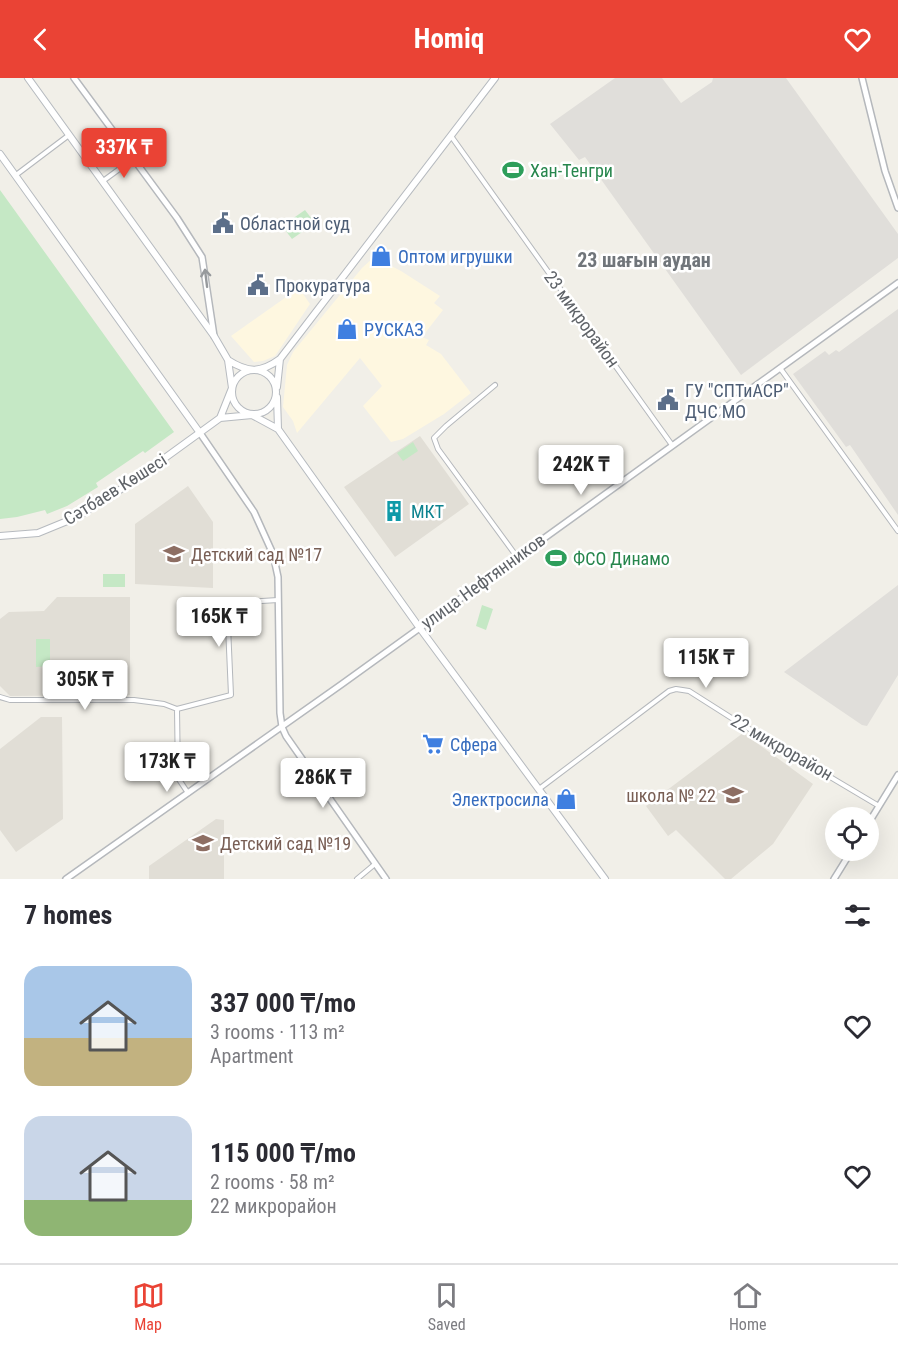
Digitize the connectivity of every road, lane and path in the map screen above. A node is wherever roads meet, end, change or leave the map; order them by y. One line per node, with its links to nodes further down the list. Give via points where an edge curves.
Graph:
1 (28, 78): 5 (main road)
2 (74, 78): 8 (street)
3 (495, 78): 6 (main road)
4 (862, 78): 11 (street)
5 (69, 135): 9 (street); 10 (main road)
6 (450, 136): 14 (main road); 25 (street, 23 микрорайон)
7 (0, 154): 9 (main road)
8 (133, 159): 10 (street); 13 (street, one-way to 8, via 202,256)
9 (16, 175): 24 (main road)
10 (102, 182): 13 (main road)
11 (898, 208)
12 (898, 283): 16 (street, улица Нефтянников)
13 (214, 336): 15 (main road)
14 (280, 359): 17 (main road); 20 (main road)
15 (228, 360): 17 (main road, via 241,369); 19 (main road)
16 (780, 368): 25 (street, улица Нефтянников); 26 (street)
17 (257, 370): 19 (main road, via 238,376); 20 (main road, via 273,380)
18 (495, 386): 28 (street, via 434,438)
19 (232, 388): 21 (main road, via 239,409); 22 (main road)
20 (276, 393): 21 (main road, via 272,406); 23 (main road)
21 (252, 415): 22 (main road); 23 (main road)
22 (220, 418): 24 (main road, Сәтбаев Көшесі)
23 (278, 429): 30 (main road)
24 (200, 433): 27 (main road, Сәтбаев Көшесі, via 77,517 38,533); 29 (street, via 254,512 273,554)
25 (672, 445): 28 (street, улица Нефтянников)
26 (898, 531)
27 (0, 536)
28 (516, 557): 30 (street, улица Нефтянников)
29 (278, 600): 32 (street, via 227,603 231,695); 33 (street)
30 (419, 627): 33 (street, улица Нефтянников); 35 (main road)
31 (0, 697): 32 (street, via 134,700)
32 (177, 709): 36 (street, via 178,778)
33 (282, 727): 36 (street, улица Нефтянников); 39 (street)
34 (898, 775): 37 (street)
35 (538, 789): 37 (street, 22 микрорайон, via 669,691 682,688); 43 (main road)
36 (188, 793): 40 (street, улица Нефтянников)
37 (880, 806)
38 (845, 861): 44 (street)
39 (375, 864): 41 (street); 42 (street)
40 (66, 879)
41 (357, 879)
42 (386, 879)
43 (605, 879)
44 (834, 879)

